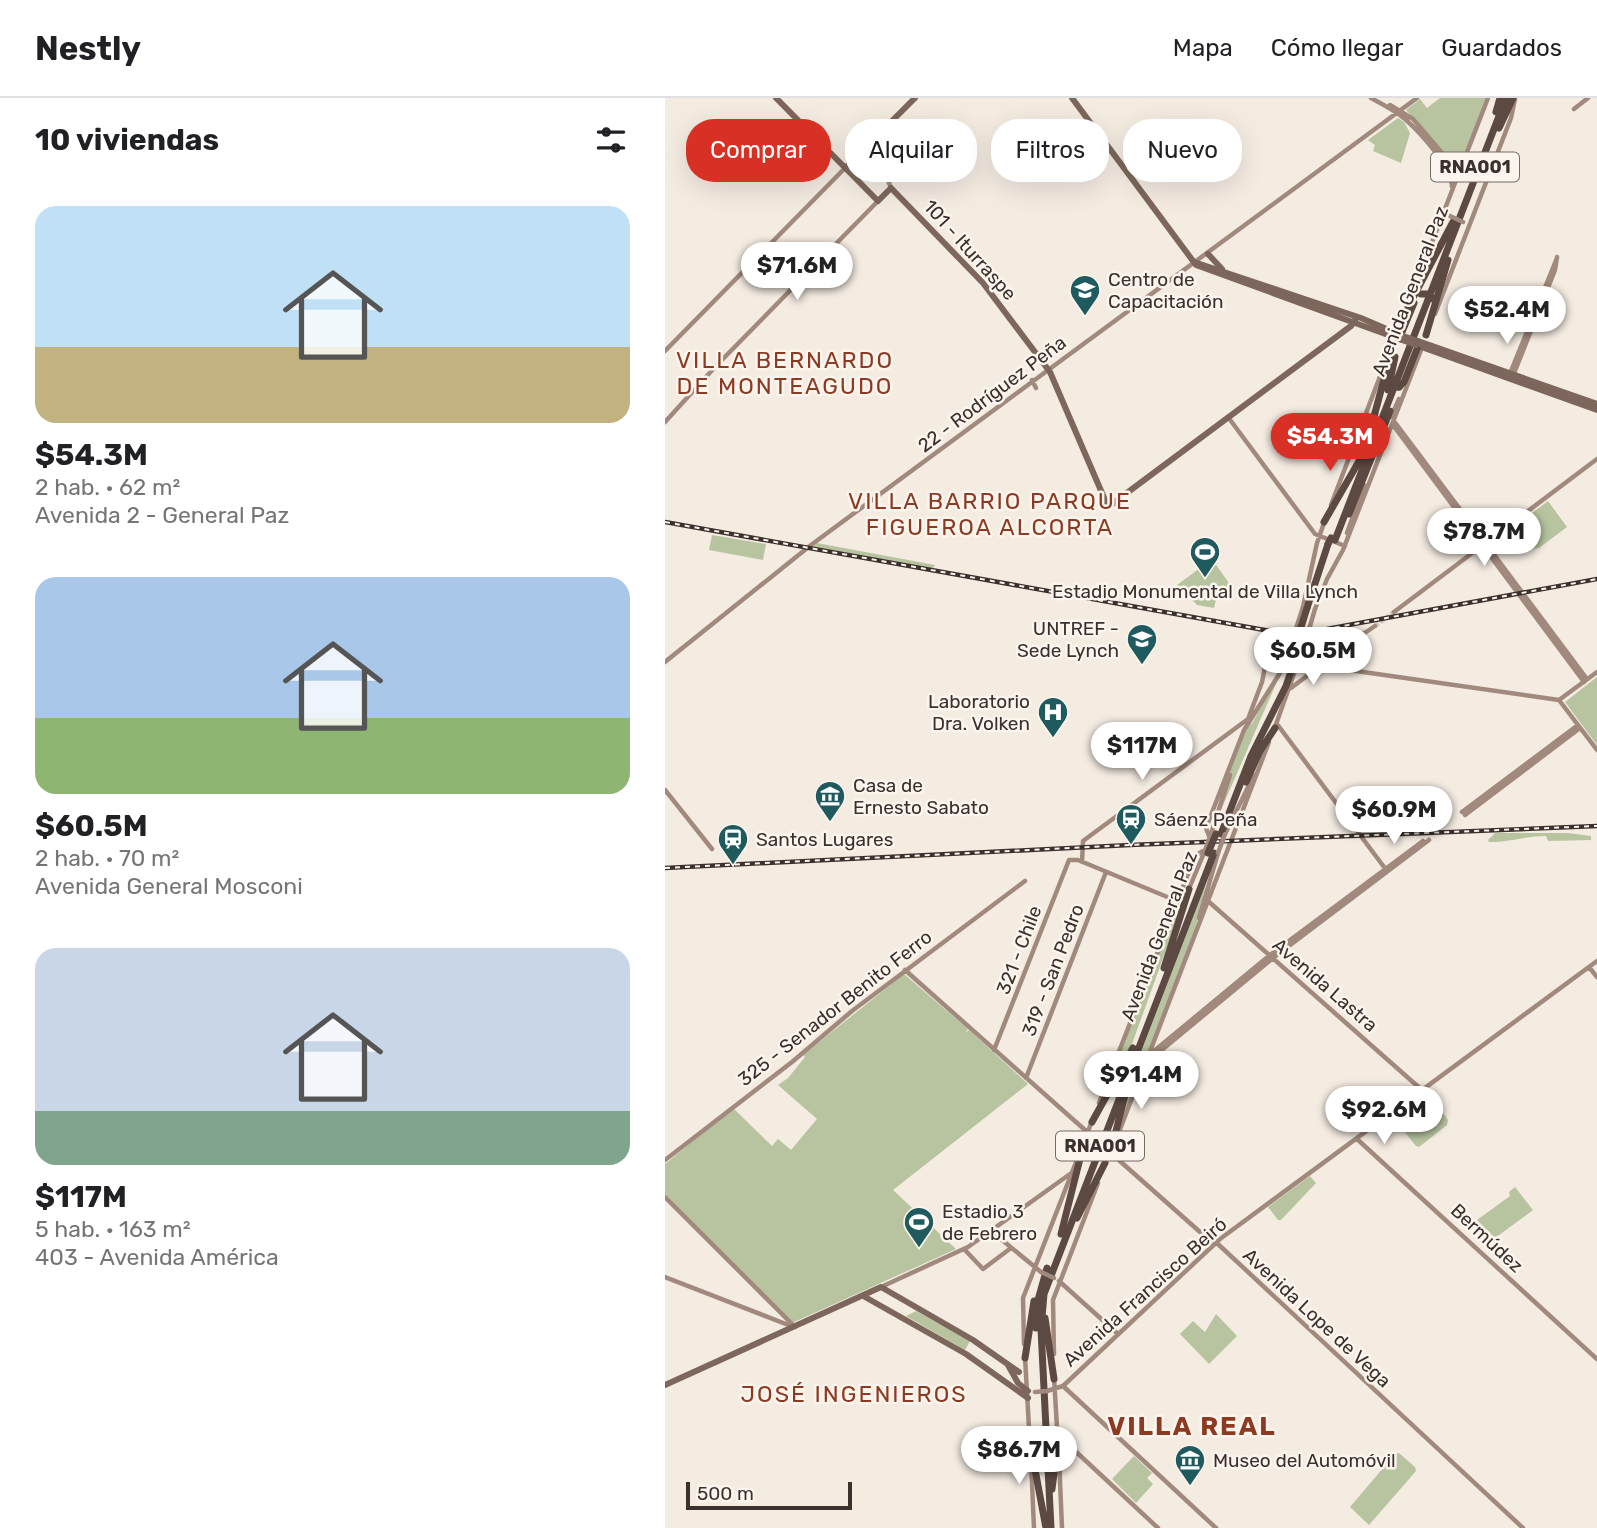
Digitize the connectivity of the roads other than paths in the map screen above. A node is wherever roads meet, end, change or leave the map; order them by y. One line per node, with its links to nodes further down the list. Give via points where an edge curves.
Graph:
1 (776, 98): 15 (main road)
2 (915, 98): 13 (main road)
3 (1072, 98): 27 (main road)
4 (1371, 98): 12 (street)
5 (1377, 98): 12 (street)
6 (1417, 98): 12 (street, 22 - Rodríguez Peña)
7 (1490, 98): 14 (street, Avenida General Paz)
8 (1503, 98): 16 (highway, Avenida General Paz / RNA001); 24 (highway, Avenida General Paz / RNA001)
9 (1514, 98): 16 (highway); 17 (street, Avenida General Paz)
10 (1588, 98): 11 (street)
11 (1574, 109)
12 (1398, 113): 14 (street, via 1413,119 1449,161); 21 (street, via 1448,169); 26 (street, 22 - Rodríguez Peña); 27 (street, 22 - Rodríguez Peña)
13 (894, 119)
14 (1464, 162): 16 (street, bridge); 21 (street, Avenida General Paz)
15 (845, 164): 34 (street)
16 (1483, 165): 17 (street); 24 (highway, Avenida General Paz / RNA001)
17 (1491, 170): 25 (street, Avenida General Paz)
18 (861, 182): 22 (main road)
19 (888, 182): 20 (street)
20 (891, 188): 22 (main road); 35 (main road, 101 - Iturraspe, via 983,283)
21 (1453, 192): 23 (street, Avenida General Paz)
22 (878, 201): 45 (street)
23 (1445, 211): 24 (street); 30 (street, Avenida General Paz)
24 (1457, 220): 25 (street); 29 (highway); 29 (highway, Avenida General Paz / RNA001); 30 (highway); 41 (highway, Avenida General Paz / RNA001)
25 (1470, 224): 33 (street, Avenida General Paz)
26 (1210, 253): 27 (street, 22 - Rodríguez Peña); 28 (main road)
27 (1193, 262): 28 (main road); 31 (main road); 35 (street, 22 - Rodríguez Peña)
28 (1223, 270): 31 (main road)
29 (1433, 298): 32 (highway, bridge, via 1421,294 1415,300); 33 (highway); 33 (highway); 39 (highway, Avenida General Paz / RNA001)
30 (1408, 307): 32 (street, Avenida General Paz)
31 (1356, 320): 32 (main road); 32 (main road); 44 (main road)
32 (1396, 338): 33 (main road, bridge); 38 (highway); 41 (highway); 51 (street, Avenida General Paz)
33 (1421, 343): 36 (main road); 39 (highway)
34 (665, 351)
35 (1048, 369): 37 (street, 22 - Rodríguez Peña); 44 (main road, 101 - Iturraspe, via 1108,507)
36 (1512, 375): 36 (street, via 1544,305 1551,267); 42 (main road); 43 (main road)
37 (1032, 380): 40 (street); 66 (street, 22 - Rodríguez Peña, via 807,548)
38 (1386, 380): 39 (highway, bridge, via 1392,387); 48 (highway)
39 (1400, 386): 46 (street, Avenida General Paz); 47 (street); 47 (highway); 53 (highway, Avenida General Paz / RNA001)
40 (1036, 388)
41 (1387, 393): 48 (highway, Avenida General Paz / RNA001)
42 (1597, 404)
43 (1597, 410)
44 (1228, 417): 52 (street)
45 (665, 422)
46 (1393, 422): 54 (street, Avenida General Paz); 55 (street)
47 (1376, 449): 50 (highway)
48 (1364, 453): 51 (highway); 53 (highway, Avenida General Paz / RNA001)
49 (1597, 459): 55 (street)
50 (1366, 477): 53 (highway); 54 (street)
51 (1324, 523): 52 (street, Avenida General Paz)
52 (1319, 536): 54 (street); 56 (street, Avenida General Paz)
53 (1333, 541): 56 (highway, Avenida General Paz / RNA001)
54 (1346, 544): 56 (street, Avenida General Paz)
55 (1484, 544): 57 (street); 71 (street)
56 (1309, 608): 62 (highway, Avenida General Paz / RNA001, bridge)
57 (1394, 612)
58 (1375, 626): 59 (street)
59 (1363, 633): 60 (street); 63 (street)
60 (1352, 636): 61 (street); 63 (street)
61 (1327, 638): 62 (street); 63 (street)
62 (1300, 642): 64 (street, via 1319,641); 65 (street, Avenida General Paz); 69 (street, via 1279,645 1268,656); 70 (street, Avenida General Paz); 81 (highway, Avenida General Paz / RNA001, via 1286,686); 84 (highway, Avenida General Paz / RNA001, via 1247,755)
63 (1337, 648): 64 (street); 64 (street); 64 (street, via 1329,644); 67 (street)
64 (1326, 658): 65 (street, via 1310,670 1302,667); 67 (street); 72 (street)
65 (1300, 660): 72 (street, Avenida General Paz)
66 (665, 662)
67 (1357, 671): 73 (street)
68 (1597, 672): 71 (street)
69 (1263, 673): 70 (street, via 1270,678); 75 (street)
70 (1278, 676): 75 (street, Avenida General Paz, via 1253,719)
71 (1585, 681): 73 (street)
72 (1290, 688): 74 (street, Avenida General Paz)
73 (1559, 700): 76 (street)
74 (1275, 725): 79 (street, Avenida General Paz); 81 (highway); 90 (street)
75 (1242, 727): 78 (street); 89 (street, via 1083,841)
76 (1579, 727): 77 (street); 82 (street)
77 (1597, 750)
78 (1233, 757): 84 (street, Avenida General Paz); 84 (street, via 1206,828)
79 (1261, 762): 83 (street, Avenida General Paz); 84 (street, Avenida General Paz)
80 (665, 790): 86 (street)
81 (1230, 810): 84 (highway, Avenida General Paz / RNA001)
82 (1464, 813)
83 (1235, 833): 84 (street); 87 (street, Avenida General Paz)
84 (1218, 835): 88 (highway, Avenida General Paz / RNA001, bridge)
85 (1426, 841): 90 (street)
86 (712, 849)
87 (1228, 850): 88 (street); 95 (street, Avenida General Paz)
88 (1211, 852): 93 (street, Avenida General Paz); 94 (street, via 1195,856); 97 (street, Avenida General Paz); 101 (highway, Avenida General Paz / RNA001); 105 (highway, Avenida General Paz / RNA001)
89 (1083, 862): 91 (street); 104 (street, 321 - Chile, via 1069,860)
90 (1387, 870): 98 (street)
91 (1105, 872): 94 (street); 108 (street, 319 - San Pedro)
92 (1025, 881): 102 (street, 325 - Senador Benito Ferro)
93 (1189, 889): 96 (street, Avenida General Paz); 101 (highway)
94 (1177, 901): 96 (street)
95 (1208, 901): 97 (street, Avenida General Paz); 98 (street, Avenida Lastra)
96 (1171, 919): 110 (street)
97 (1197, 929): 106 (street, Avenida General Paz)
98 (1272, 957): 106 (street); 107 (street); 109 (street, Avenida Lastra)
99 (1597, 961): 100 (street, Avenida Francisco Beiró)
100 (1589, 967): 103 (street); 109 (street, Avenida Francisco Beiró)
101 (1164, 968): 105 (highway, Avenida General Paz / RNA001)
102 (905, 970): 104 (street, Avenida Lope de Vega); 114 (street, 325 - Senador Benito Ferro)
103 (1597, 978)
104 (995, 1049): 108 (street, Avenida Lope de Vega)
105 (1135, 1049): 110 (highway); 113 (highway); 119 (highway, Avenida General Paz / RNA001)
106 (1148, 1057): 107 (street, Avenida General Paz)
107 (1145, 1064): 113 (street, Avenida General Paz)
108 (1026, 1078): 111 (street, Avenida Lope de Vega)
109 (1423, 1091): 112 (street, Avenida Francisco Beiró)
110 (1092, 1122): 111 (street)
111 (1086, 1136): 113 (street, Avenida Lope de Vega, bridge); 116 (street); 119 (highway)
112 (1357, 1139): 120 (street, Avenida Francisco Beiró); 134 (street, Bermúdez)
113 (1109, 1149): 115 (street, Avenida General Paz); 120 (street, Avenida Lope de Vega)
114 (665, 1160)
115 (1105, 1164): 119 (highway); 127 (street, Avenida General Paz)
116 (1071, 1174): 118 (street); 124 (street)
117 (665, 1197): 131 (street)
118 (991, 1231): 121 (street); 122 (street)
119 (1062, 1238): 125 (highway, Avenida General Paz / RNA001); 129 (highway, Avenida General Paz / RNA001)
120 (1215, 1243): 132 (street, Avenida Francisco Beiró); 150 (street, Avenida Lope de Vega)
121 (1011, 1248): 123 (street, via 983,1269); 124 (street)
122 (964, 1250): 123 (street); 128 (street)
123 (968, 1255): 128 (street, via 958,1254)
124 (1035, 1269): 125 (street); 133 (street, via 1022,1303)
125 (1042, 1275): 127 (street, bridge); 133 (highway); 146 (highway, Avenida General Paz / RNA001, via 1036,1327)
126 (665, 1277): 131 (street)
127 (1060, 1282): 132 (street); 136 (street, Avenida General Paz, via 1052,1306)
128 (881, 1288): 130 (main road); 131 (main road); 135 (main road, via 973,1340)
129 (1045, 1289): 136 (highway); 146 (highway, Avenida General Paz / RNA001, via 1041,1329)
130 (865, 1297): 131 (main road); 137 (main road)
131 (796, 1327): 138 (main road)
132 (1118, 1334): 139 (street, Avenida Francisco Beiró)
133 (1025, 1358): 135 (street)
134 (1597, 1359)
135 (1020, 1373): 137 (main road); 141 (main road); 141 (street)
136 (1054, 1379): 140 (street, Avenida General Paz)
137 (1006, 1381): 141 (main road)
138 (665, 1386)
139 (1063, 1386): 140 (street, Avenida Francisco Beiró); 142 (street); 149 (street)
140 (1051, 1391): 141 (street, bridge); 142 (street)
141 (1031, 1394): 143 (street)
142 (1056, 1398): 144 (street)
143 (1030, 1439): 144 (street, bridge, via 1038,1435); 145 (street); 146 (highway)
144 (1057, 1439): 146 (highway); 147 (street); 148 (street)
145 (1034, 1528)
146 (1047, 1528)
147 (1062, 1528)
148 (1158, 1528)
149 (1216, 1528)
150 (1523, 1528)

